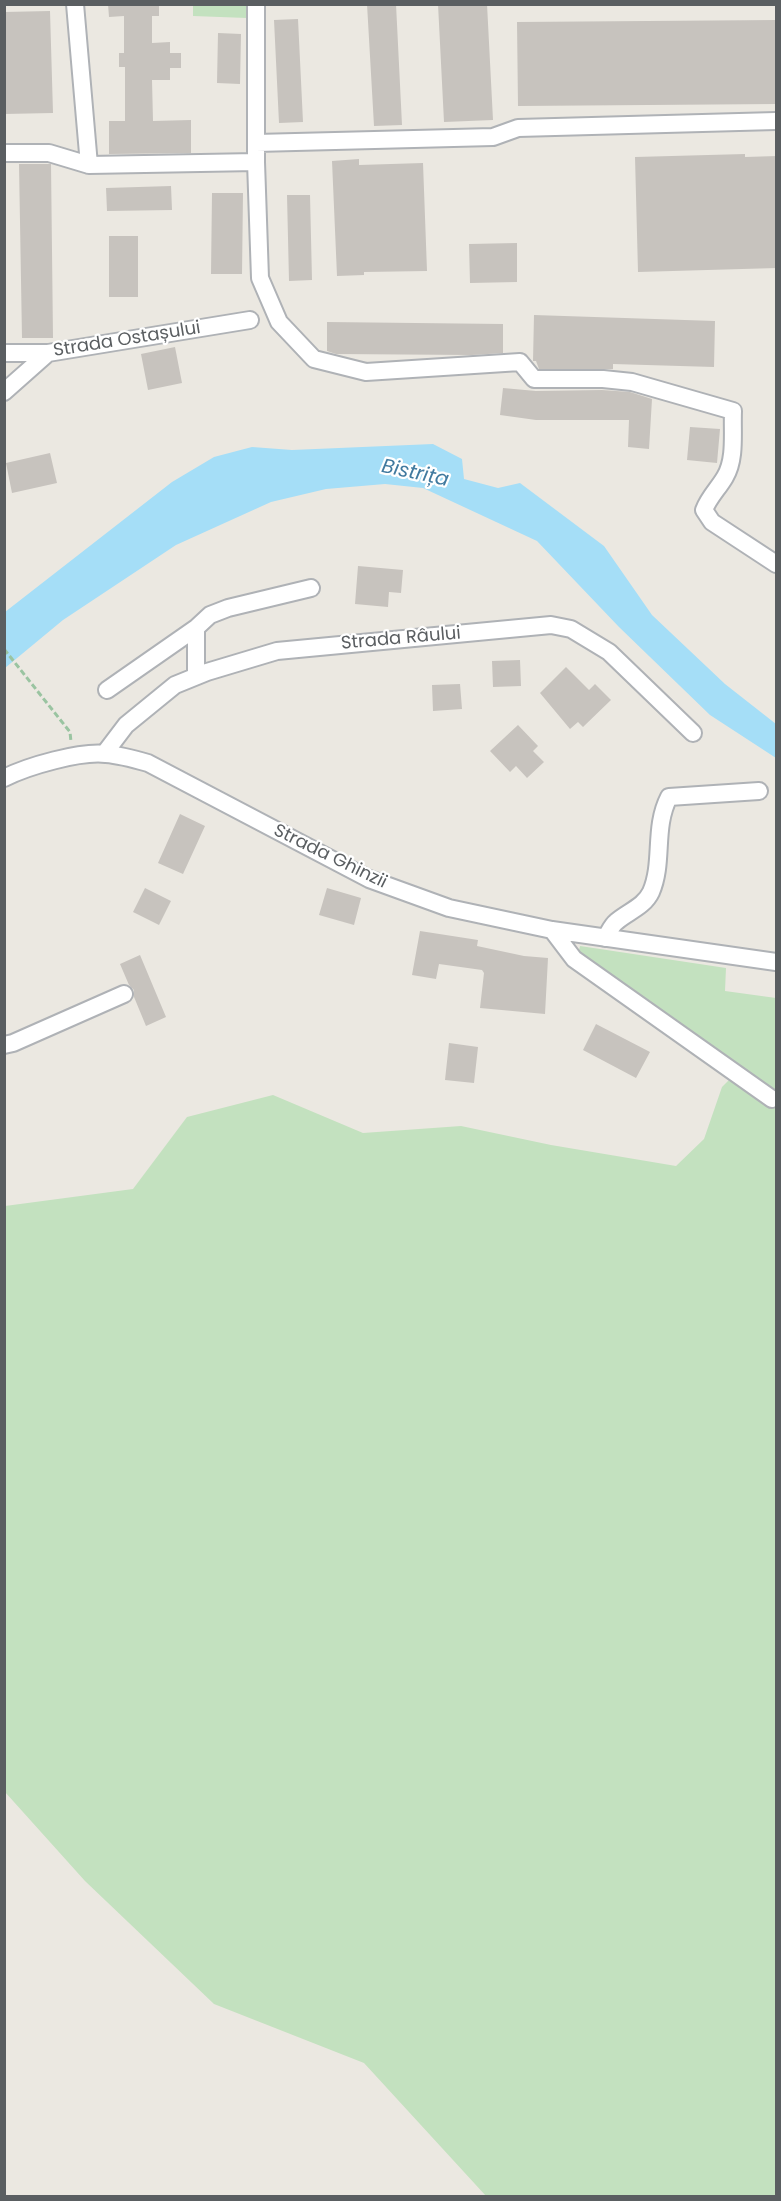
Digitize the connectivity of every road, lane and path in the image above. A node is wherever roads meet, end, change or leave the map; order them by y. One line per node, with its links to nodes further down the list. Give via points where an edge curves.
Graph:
1 (75, 4): 7 (street)
2 (256, 4): 4 (street)
3 (777, 121): 4 (street, via 518,128 493,137)
4 (256, 143): 6 (street)
5 (4, 153): 7 (street, via 49,153)
6 (256, 162): 7 (street); 12 (street, via 260,278 279,322 314,359 366,372 520,362 534,379 632,381 732,411 732,462 704,510 712,522)
7 (88, 165)
8 (250, 320): 10 (street, Strada Ostașului)
9 (4, 353): 10 (street, Strada Ostașului)
10 (48, 353): 11 (street)
11 (4, 392)
12 (777, 564)
13 (311, 588): 14 (street, via 228,608 210,615)
14 (196, 628): 16 (street); 17 (street)
15 (4, 649): 18 (path)
16 (196, 676): 19 (street, Strada Râului, via 278,651 551,625 571,629 609,652); 20 (street, Strada Râului, via 156,699 126,725)
17 (107, 690)
18 (70, 732)
19 (693, 733)
20 (104, 754): 21 (street, Strada Ghinzii, via 72,756); 23 (street, Strada Ghinzii, via 148,763 369,879 449,908)
21 (4, 778)
22 (759, 791): 24 (street, via 669,797 659,825 651,892 646,901 614,923)
23 (552, 930): 24 (street, Strada Ghinzii); 28 (street, via 574,959)
24 (605, 938): 25 (street, Strada Ghinzii)
25 (777, 962)
26 (124, 994): 27 (street)
27 (4, 1044)
28 (772, 1099)

